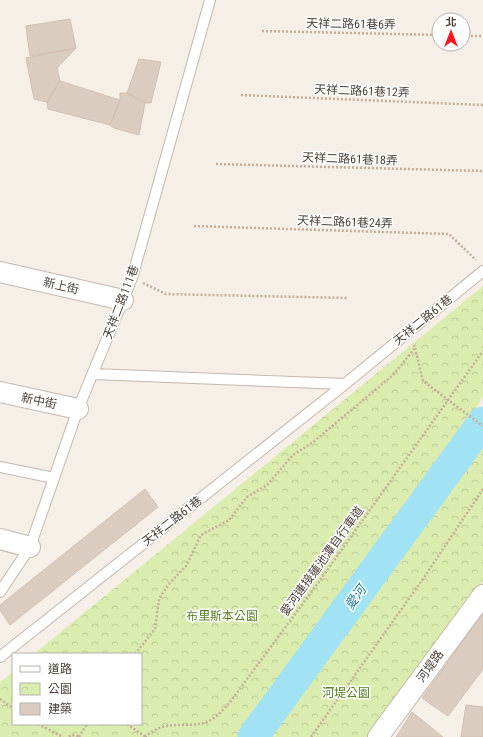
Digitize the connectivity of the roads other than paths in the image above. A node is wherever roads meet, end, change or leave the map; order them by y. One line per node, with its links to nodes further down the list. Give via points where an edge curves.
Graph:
1 (210, 0): 4 (lane, 天祥二路111巷, via 132,278)
2 (483, 271): 6 (lane, 天祥二路61巷)
3 (0, 272): 4 (street, 新上街)
4 (123, 300): 5 (lane, 天祥二路111巷)
5 (93, 374): 6 (lane); 8 (lane, 天祥二路111巷)
6 (345, 384): 15 (lane, 天祥二路61巷)
7 (0, 392): 8 (street, 新中街)
8 (78, 409): 10 (lane, 天祥二路111巷)
9 (0, 467): 10 (lane)
10 (54, 478): 12 (lane, 天祥二路111巷)
11 (0, 540): 12 (street)
12 (30, 547): 13 (lane, 天祥二路111巷)
13 (0, 592)
14 (483, 595): 16 (street, 河堤路)
15 (0, 657)
16 (378, 737)

